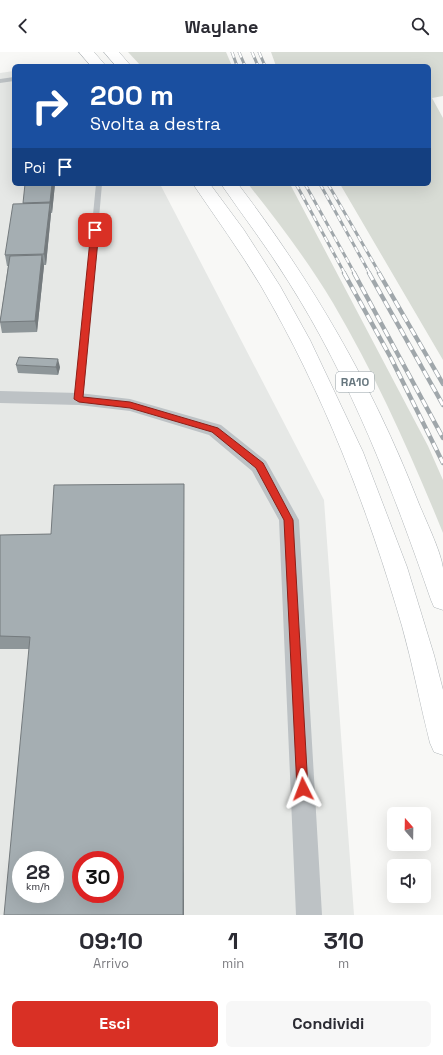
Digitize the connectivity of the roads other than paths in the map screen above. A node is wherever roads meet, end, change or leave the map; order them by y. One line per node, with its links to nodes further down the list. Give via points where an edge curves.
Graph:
1 (86, 52): 3 (highway)
2 (111, 52): 4 (highway)
3 (97, 64)
4 (122, 64)
5 (12, 79): 6 (lane)
6 (0, 81)
7 (99, 186): 11 (lane)
8 (203, 186): 13 (highway, RA10, via 225,215 290,318 341,422 414,627)
9 (230, 186): 12 (highway, RA10, via 287,263 346,363 398,476)
10 (0, 397): 11 (street)
11 (79, 399): 14 (street, via 130,405 215,430 259,466 289,520)
12 (443, 600)
13 (443, 743)
14 (309, 915)

